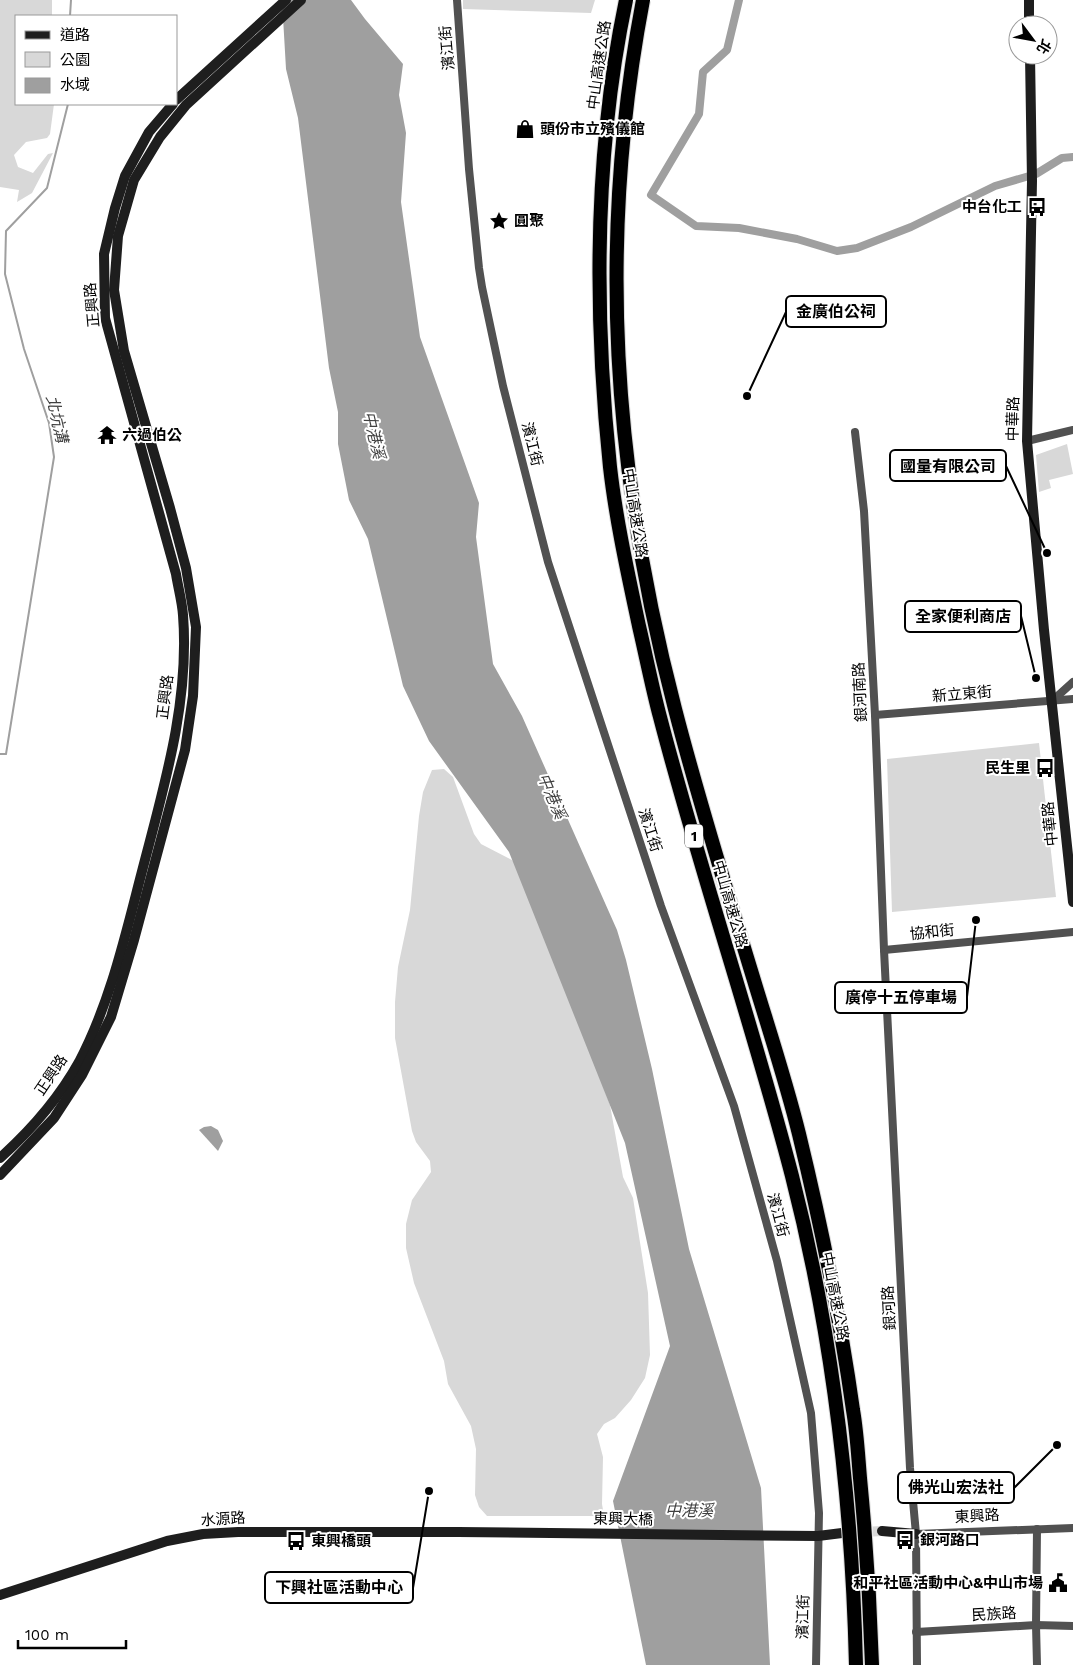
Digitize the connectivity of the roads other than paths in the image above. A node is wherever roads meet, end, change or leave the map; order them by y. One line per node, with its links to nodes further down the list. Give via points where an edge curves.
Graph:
1 (286, 0): 9 (main road)
2 (301, 0): 22 (main road, 正興路, via 186,105 160,136 134,180 118,236 114,290 124,350 186,568 196,627 193,696 185,750 111,1017 82,1075 54,1118)
3 (457, 0): 29 (street, 濱江街, via 480,278 504,386 548,562 661,906 734,1106 777,1261 811,1413)
4 (626, 0): 35 (highway, 中山高速公路 / 1, bridge, via 606,138 600,248 604,401 610,469 633,599 659,716 792,1177 827,1338 850,1536)
5 (643, 0): 36 (highway, 中山高速公路 / 1, bridge, via 622,140 616,255 618,353 630,485 647,588 675,707 798,1129 842,1335 854,1415 866,1544)
6 (1029, 0): 7 (main road)
7 (1029, 15)
8 (1030, 65): 13 (main road, 中華路, via 1032,181)
9 (178, 98)
10 (172, 105): 21 (main road, 正興路, via 149,132 125,176 104,254 105,318 176,574 183,613 180,710 165,784 103,1010 78,1063 49,1106)
11 (1073, 430): 13 (street)
12 (855, 432): 17 (street, 銀河南路, via 864,512)
13 (1027, 441): 16 (main road, 中華路)
14 (1073, 682): 16 (street)
15 (1073, 699): 16 (street, 新立東街)
16 (1052, 701): 17 (street, 新立東街); 18 (main road, 中華路)
17 (875, 715): 20 (street, 銀河南路)
18 (1073, 902)
19 (1073, 932): 20 (street, 協和街)
20 (884, 950): 28 (street, 銀河路)
21 (0, 1158)
22 (0, 1175)
23 (1037, 1528): 24 (street, 東興路); 28 (street, 東興路); 31 (street)
24 (1073, 1528)
25 (882, 1531): 28 (main road, 東興路)
26 (458, 1532): 29 (main road, 東興大橋); 30 (main road, 水源路, via 203,1534 167,1540)
27 (842, 1534): 29 (main road, 東興大橋)
28 (916, 1534): 33 (street, 銀河路)
29 (818, 1536): 34 (street, 濱江街)
30 (0, 1595)
31 (1036, 1625): 32 (street, 民族路); 33 (street, 民族路); 38 (street)
32 (1073, 1626)
33 (916, 1632): 37 (street, 銀河路)
34 (816, 1665)
35 (856, 1665)
36 (872, 1665)
37 (917, 1665)
38 (1037, 1665)

